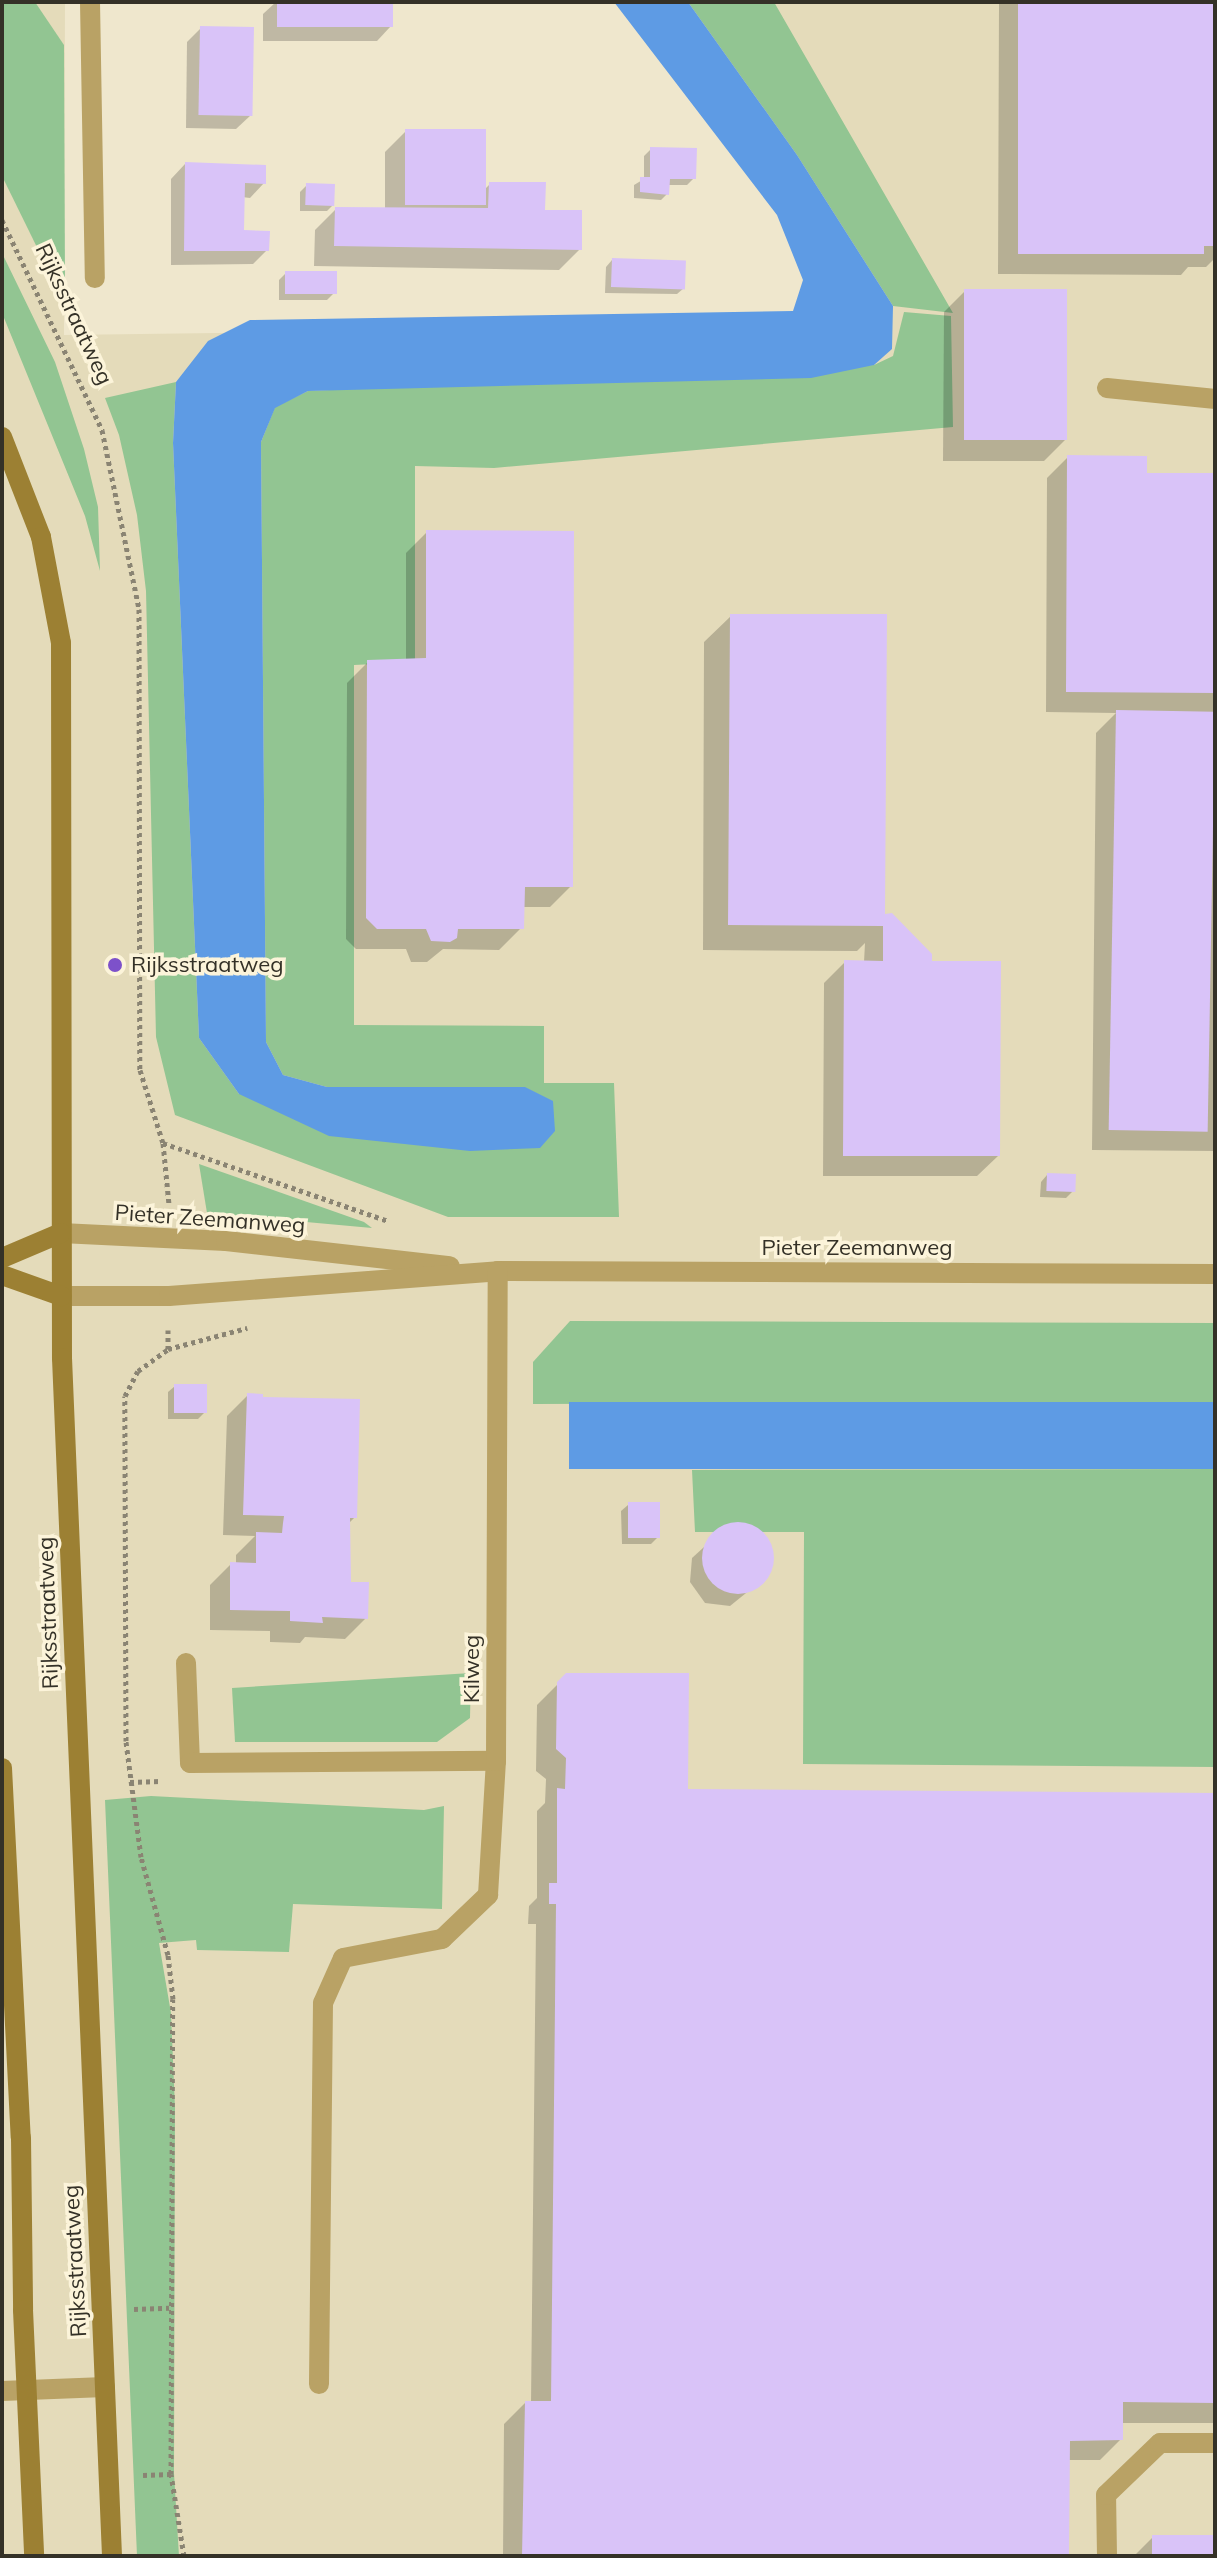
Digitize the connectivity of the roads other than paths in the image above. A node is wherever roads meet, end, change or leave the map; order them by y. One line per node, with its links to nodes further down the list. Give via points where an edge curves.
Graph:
1 (90, 2): 2 (street)
2 (95, 278)
3 (1107, 388): 4 (street)
4 (1215, 399)
5 (2, 437): 6 (main road, Rijksstraatweg, via 41,537 61,643)
6 (61, 1233): 7 (main road); 8 (street, Pieter Zeemanweg, via 226,1241); 11 (main road, Rijksstraatweg)
7 (2, 1258)
8 (498, 1271): 9 (street, Pieter Zeemanweg); 11 (street, Pieter Zeemanweg, via 169,1296); 13 (street, Kilweg)
9 (1215, 1274)
10 (2, 1275): 11 (main road)
11 (61, 1296): 16 (main road, Rijksstraatweg)
12 (186, 1663): 13 (street, via 190,1763)
13 (496, 1761): 15 (street, Kilweg, via 488,1895 442,1939 343,1958 323,2003)
14 (2, 1768): 17 (main road, via 21,2138)
15 (319, 2384)
16 (105, 2387): 17 (street); 21 (main road, Rijksstraatweg)
17 (26, 2390): 18 (street); 20 (main road)
18 (2, 2391)
19 (1215, 2443): 22 (street, via 1160,2443 1106,2495)
20 (34, 2556)
21 (112, 2556)
22 (1107, 2556)

